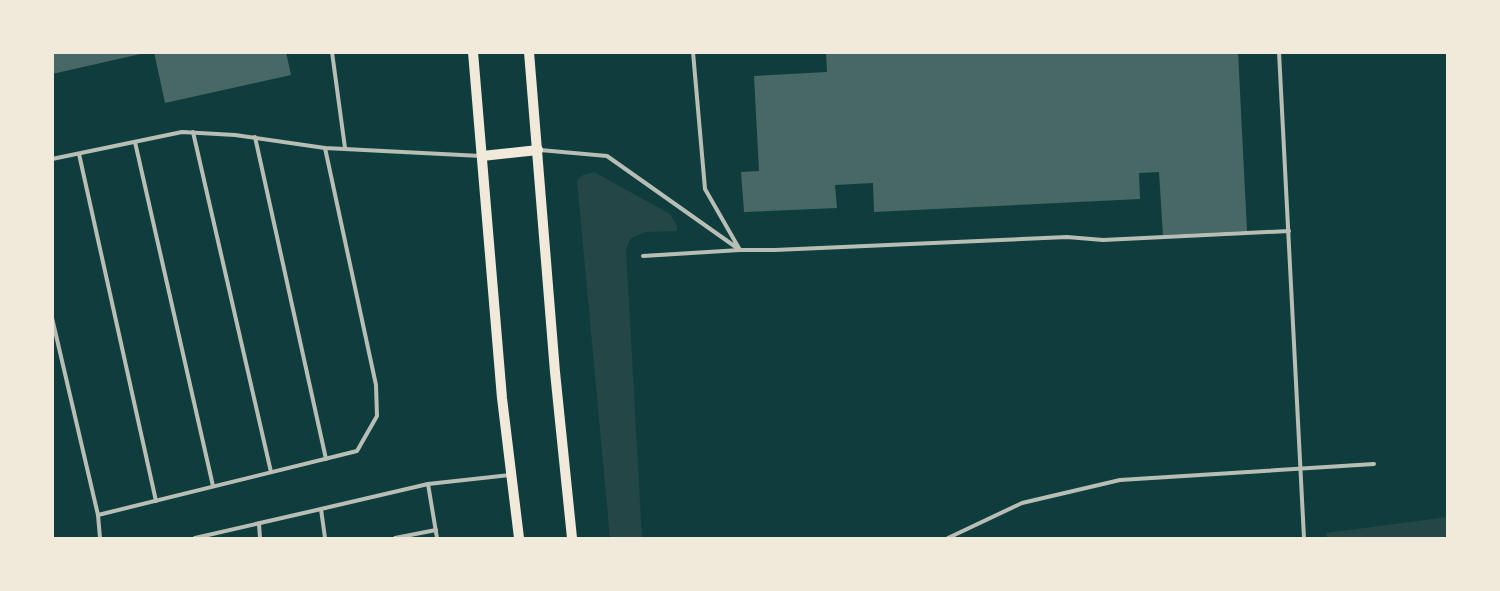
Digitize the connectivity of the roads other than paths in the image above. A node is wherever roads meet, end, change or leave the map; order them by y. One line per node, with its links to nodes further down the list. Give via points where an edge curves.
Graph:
1 (332, 52): 10 (lane)
2 (473, 52): 13 (main road)
3 (529, 52): 11 (main road)
4 (693, 52): 16 (lane, via 705,189)
5 (1279, 52): 15 (lane)
6 (193, 132): 7 (lane); 8 (lane); 22 (lane)
7 (255, 137): 9 (lane); 19 (lane)
8 (135, 142): 12 (lane); 25 (lane)
9 (325, 148): 10 (lane); 19 (lane, via 376,386 377,416 357,451)
10 (345, 148): 13 (lane)
11 (538, 150): 13 (main road); 16 (lane, via 607,156); 38 (main road)
12 (79, 154): 14 (lane); 26 (lane)
13 (482, 156): 23 (main road)
14 (52, 159)
15 (1289, 231): 16 (lane, via 1103,240 1067,237); 21 (lane)
16 (740, 250): 17 (lane)
17 (643, 256)
18 (52, 318): 28 (lane)
19 (326, 459): 22 (lane)
20 (1374, 464): 21 (lane)
21 (1300, 468): 39 (lane, via 1120,480 1022,503); 40 (lane)
22 (271, 472): 25 (lane)
23 (511, 475): 24 (lane); 37 (main road)
24 (428, 484): 27 (lane); 30 (lane)
25 (213, 486): 26 (lane)
26 (156, 500): 28 (lane)
27 (321, 509): 29 (lane); 34 (lane)
28 (98, 515): 31 (lane)
29 (259, 524): 32 (lane); 33 (lane)
30 (436, 530): 35 (lane); 36 (lane)
31 (100, 538)
32 (195, 538)
33 (260, 538)
34 (325, 538)
35 (395, 538)
36 (437, 538)
37 (518, 538)
38 (572, 538)
39 (948, 538)
40 (1304, 538)

